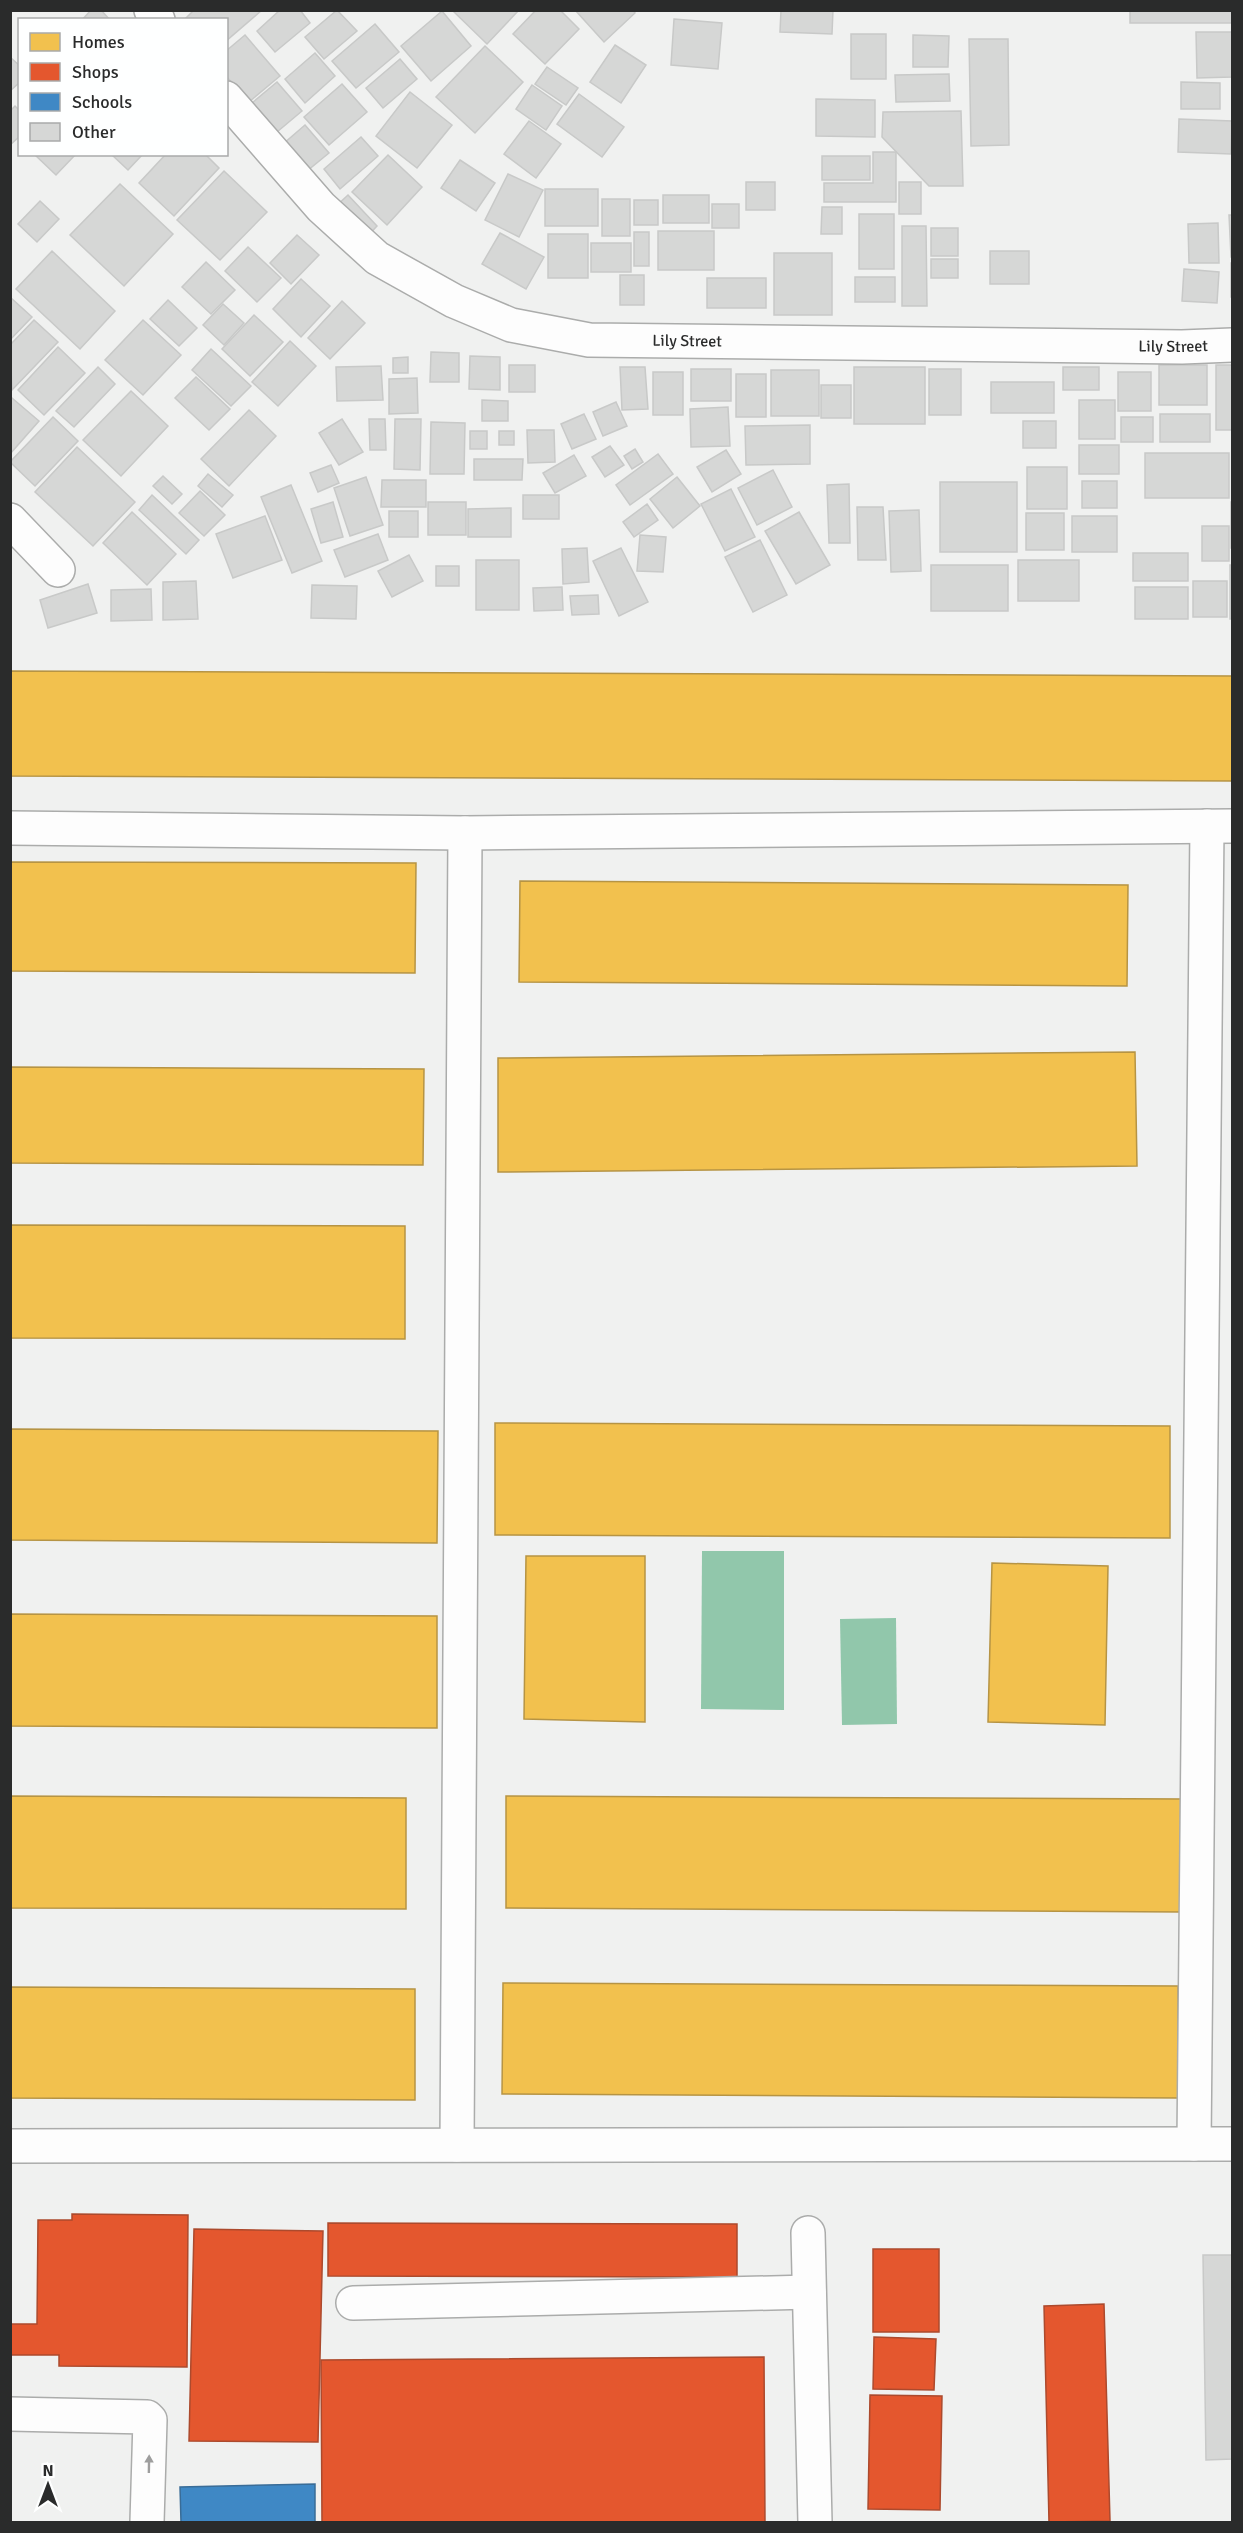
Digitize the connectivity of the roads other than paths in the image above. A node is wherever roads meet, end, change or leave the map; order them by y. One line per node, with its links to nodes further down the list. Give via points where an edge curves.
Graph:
1 (228, 100): 2 (street, Lily Street, via 321,207 377,258 454,301 511,325 589,340)
2 (1233, 345)
3 (10, 520): 4 (street)
4 (58, 570)
5 (1220, 826): 7 (street); 8 (street)
6 (10, 828): 7 (street)
7 (465, 833): 10 (street)
8 (1194, 2144): 9 (street); 10 (street)
9 (1233, 2144)
10 (457, 2145): 11 (street)
11 (10, 2146)
12 (808, 2233): 13 (street)
13 (809, 2292): 14 (street); 17 (street)
14 (353, 2303)
15 (10, 2414): 16 (street, one-way to 15, via 147,2417)
16 (147, 2523)
17 (815, 2523)

